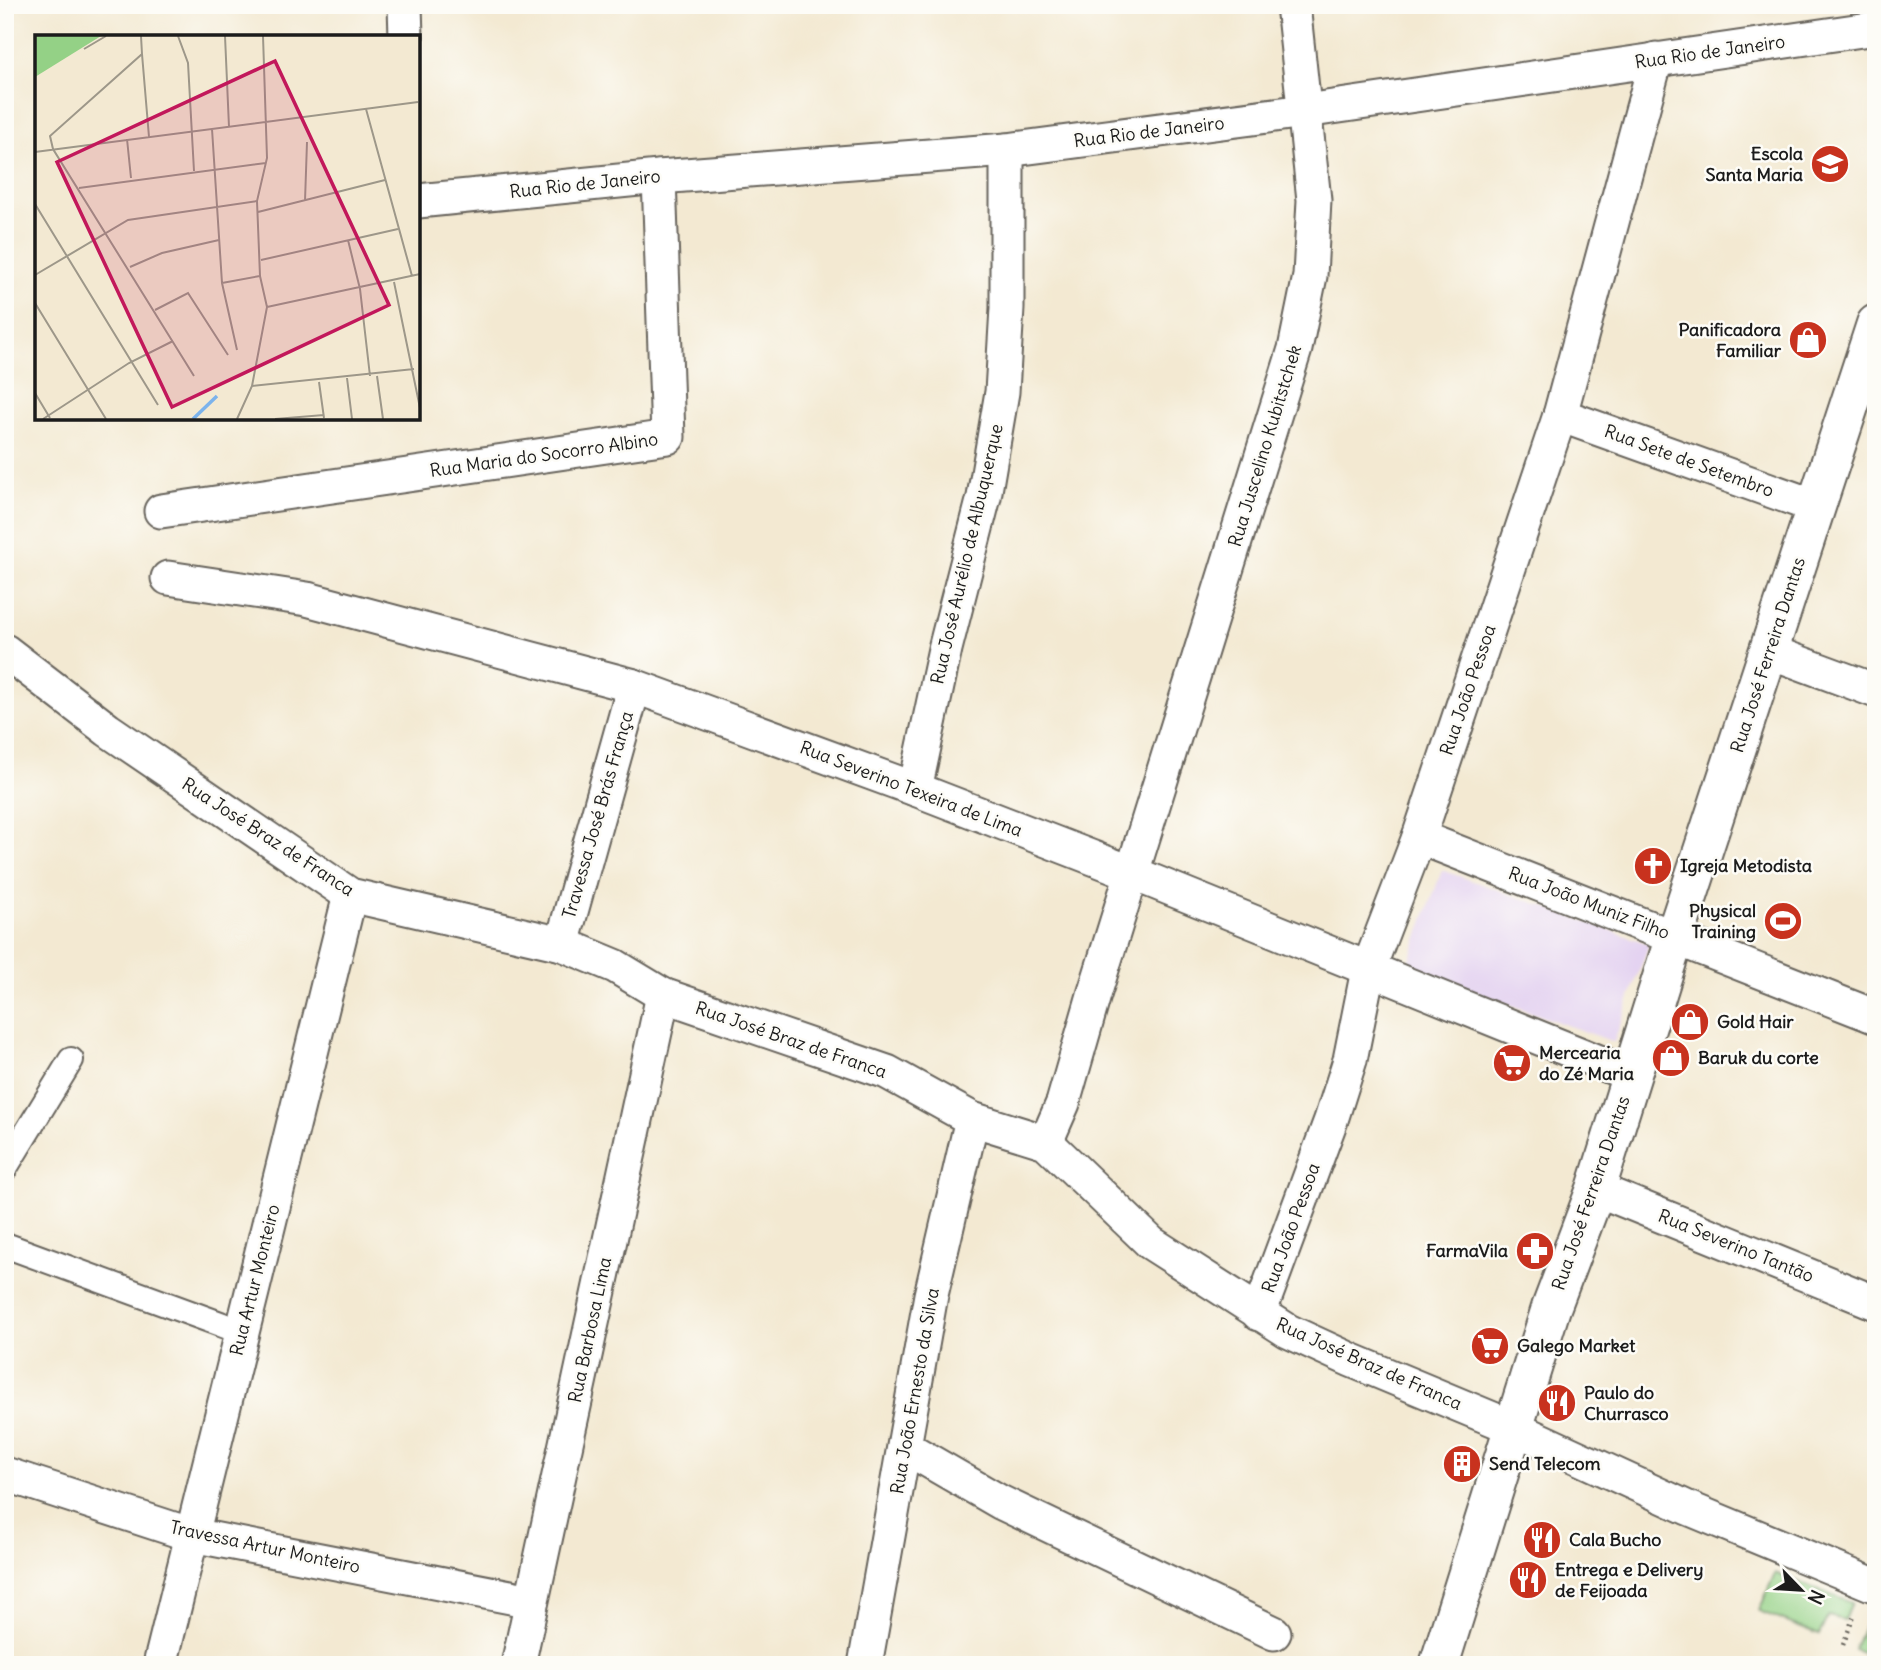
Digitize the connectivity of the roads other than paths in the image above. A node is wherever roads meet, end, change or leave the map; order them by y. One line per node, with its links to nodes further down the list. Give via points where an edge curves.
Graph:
1 (405, 5): 4 (street)
2 (1293, 5): 6 (street, Rua Juscelino Kubitstchek)
3 (1876, 28): 5 (street, Rua Rio de Janeiro)
4 (406, 35)
5 (1656, 60): 6 (street, Rua Rio de Janeiro); 11 (street, Rua João Pessoa)
6 (1305, 111): 7 (street, Rua Rio de Janeiro); 21 (street, Rua Juscelino Kubitstchek, via 1314,200 1310,276 1295,349)
7 (1007, 150): 8 (street, Rua Rio de Janeiro); 19 (street, Rua José Aurélio de Albuquerque, via 1002,392 984,497)
8 (659, 177): 9 (street, Rua Rio de Janeiro); 13 (street, Rua Maria do Socorro Albino, via 668,437)
9 (420, 201)
10 (1876, 324): 12 (street, Rua José Ferreira Dantas)
11 (1560, 415): 12 (street, Rua Sete de Setembro); 20 (street, Rua João Pessoa)
12 (1817, 507): 16 (street, Rua José Ferreira Dantas)
13 (161, 511)
14 (168, 578): 17 (street, Rua Severino Texeira de Lima, via 307,599)
15 (5, 651): 22 (street, Rua José Braz de Franca, via 108,730)
16 (1768, 651): 18 (street); 23 (street, Rua José Ferreira Dantas)
17 (634, 686): 19 (street, Rua Severino Texeira de Lima); 24 (street, Travessa José Brás França)
18 (1876, 691)
19 (915, 789): 21 (street, Rua Severino Texeira de Lima)
20 (1419, 837): 23 (street, Rua João Muniz Filho); 25 (street, Rua João Pessoa)
21 (1132, 873): 25 (street, Rua Severino Texeira de Lima); 31 (street, via 1063,1103)
22 (350, 895): 24 (street, Rua José Braz de Franca); 37 (street, Rua Artur Monteiro)
23 (1675, 936): 27 (street, Rua João Muniz Filho); 29 (street, Rua José Ferreira Dantas)
24 (562, 944): 26 (street, Rua José Braz de Franca, via 615,966)
25 (1368, 970): 29 (street, Rua Severino Texeira de Lima); 36 (street, Rua João Pessoa, via 1350,1060 1331,1121)
26 (663, 995): 30 (street, Rua José Braz de Franca, via 887,1072); 43 (street, Rua Barbosa Lima)
27 (1876, 1017)
28 (71, 1060): 32 (street)
29 (1632, 1075): 33 (street, Rua José Ferreira Dantas)
30 (972, 1119): 31 (street, Rua José Braz de Franca); 39 (street, Rua João Ernesto da Silva, via 931,1295)
31 (1046, 1142): 36 (street, Rua José Braz de Franca, via 1151,1243)
32 (5, 1168)
33 (1596, 1189): 35 (street, Rua Severino Tantão); 38 (street, Rua José Ferreira Dantas)
34 (5, 1245): 37 (street)
35 (1876, 1303)
36 (1259, 1314): 38 (street, Rua José Braz de Franca, via 1351,1360)
37 (242, 1332): 41 (street, Rua Artur Monteiro)
38 (1512, 1427): 42 (street, Rua José Braz de Franca, via 1688,1508); 48 (street, Rua José Ferreira Dantas)
39 (905, 1447): 44 (street, via 1000,1502); 47 (street, Rua João Ernesto da Silva)
40 (5, 1474): 41 (street, Travessa Artur Monteiro)
41 (192, 1535): 43 (street, Travessa Artur Monteiro); 45 (street, Rua Artur Monteiro)
42 (1876, 1586)
43 (531, 1601): 46 (street, Rua Barbosa Lima)
44 (1274, 1633)
45 (160, 1665)
46 (518, 1665)
47 (865, 1665)
48 (1439, 1665)

